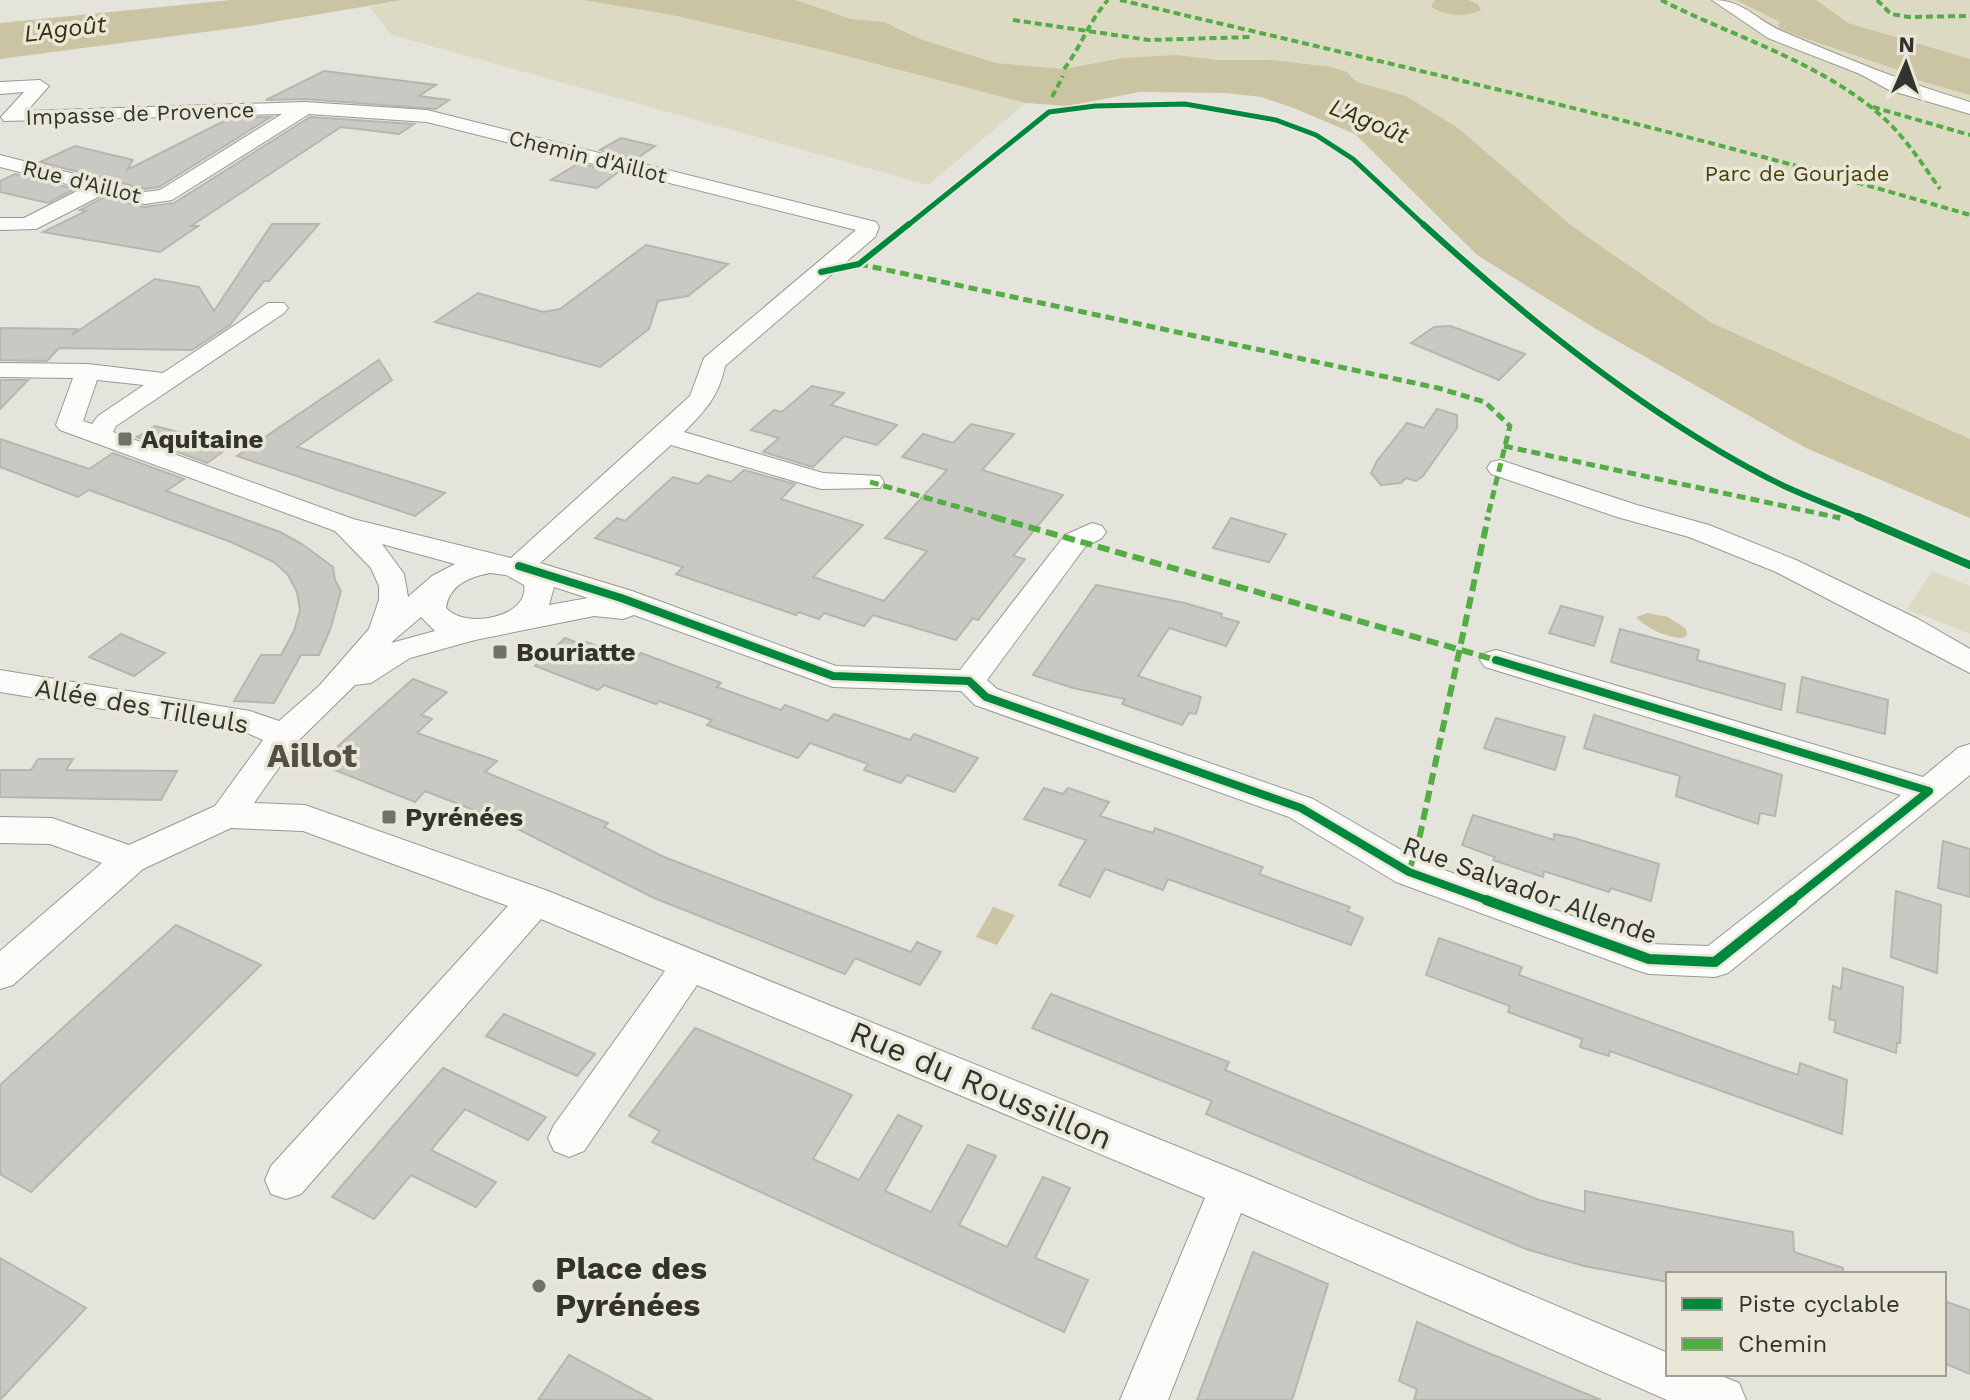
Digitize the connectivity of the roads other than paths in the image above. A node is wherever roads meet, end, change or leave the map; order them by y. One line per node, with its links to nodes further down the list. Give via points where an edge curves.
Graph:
1 (1720, 0): 4 (street, via 1774,34 1895,86)
2 (0, 88): 3 (street, Impasse de Provence, via 40,86 11,117)
3 (305, 108): 6 (street, Rue d'Aillot, via 165,196 145,198); 12 (street, Chemin d'Aillot, via 427,116 868,227 713,363 701,400)
4 (1970, 108)
5 (0, 161): 6 (street, Rue d'Aillot)
6 (102, 187): 7 (street, via 28,224)
7 (0, 224)
8 (276, 308): 11 (street)
9 (0, 370): 10 (street)
10 (88, 371): 11 (street); 13 (street, via 69,425)
11 (171, 381): 13 (street, via 107,421)
12 (666, 435): 15 (street, via 821,481); 18 (street)
13 (97, 436): 16 (street)
14 (1500, 468): 24 (street, via 1699,531 1771,560)
15 (870, 482)
16 (343, 525): 18 (street); 19 (street)
17 (1092, 532): 26 (street, via 1075,541)
18 (504, 565): 19 (street, via 458,572); 20 (street, via 621,598); 21 (street, via 533,575 538,583 538,594 526,612)
19 (421, 604): 22 (street, via 449,626); 27 (street, via 383,633)
20 (658, 614): 21 (street, via 594,606); 26 (street, via 833,676)
21 (508, 622): 22 (street)
22 (475, 630): 27 (street, via 399,651)
23 (1496, 660): 30 (street)
24 (1970, 663)
25 (0, 681): 28 (street, Allée des Tilleuls, via 250,722)
26 (969, 681): 30 (street, Rue Salvador Allende, via 986,697 1301,808 1409,872 1649,959 1715,962)
27 (330, 694): 28 (street)
28 (284, 735): 31 (street)
29 (1970, 756): 30 (street, Rue Salvador Allende)
30 (1929, 791)
31 (227, 815): 33 (street); 34 (street, Rue du Roussillon, via 305,818)
32 (0, 830): 33 (street, via 52,831)
33 (130, 859): 36 (street)
34 (535, 901): 35 (street, Rue du Roussillon); 38 (street)
35 (690, 965): 37 (street); 39 (street, Rue du Roussillon)
36 (0, 974)
37 (569, 1138)
38 (286, 1180)
39 (1230, 1188): 40 (street, Rue du Roussillon); 42 (street)
40 (1666, 1376)
41 (1666, 1376): 43 (street, Rue du Roussillon)
42 (1144, 1400)
43 (1722, 1400)

